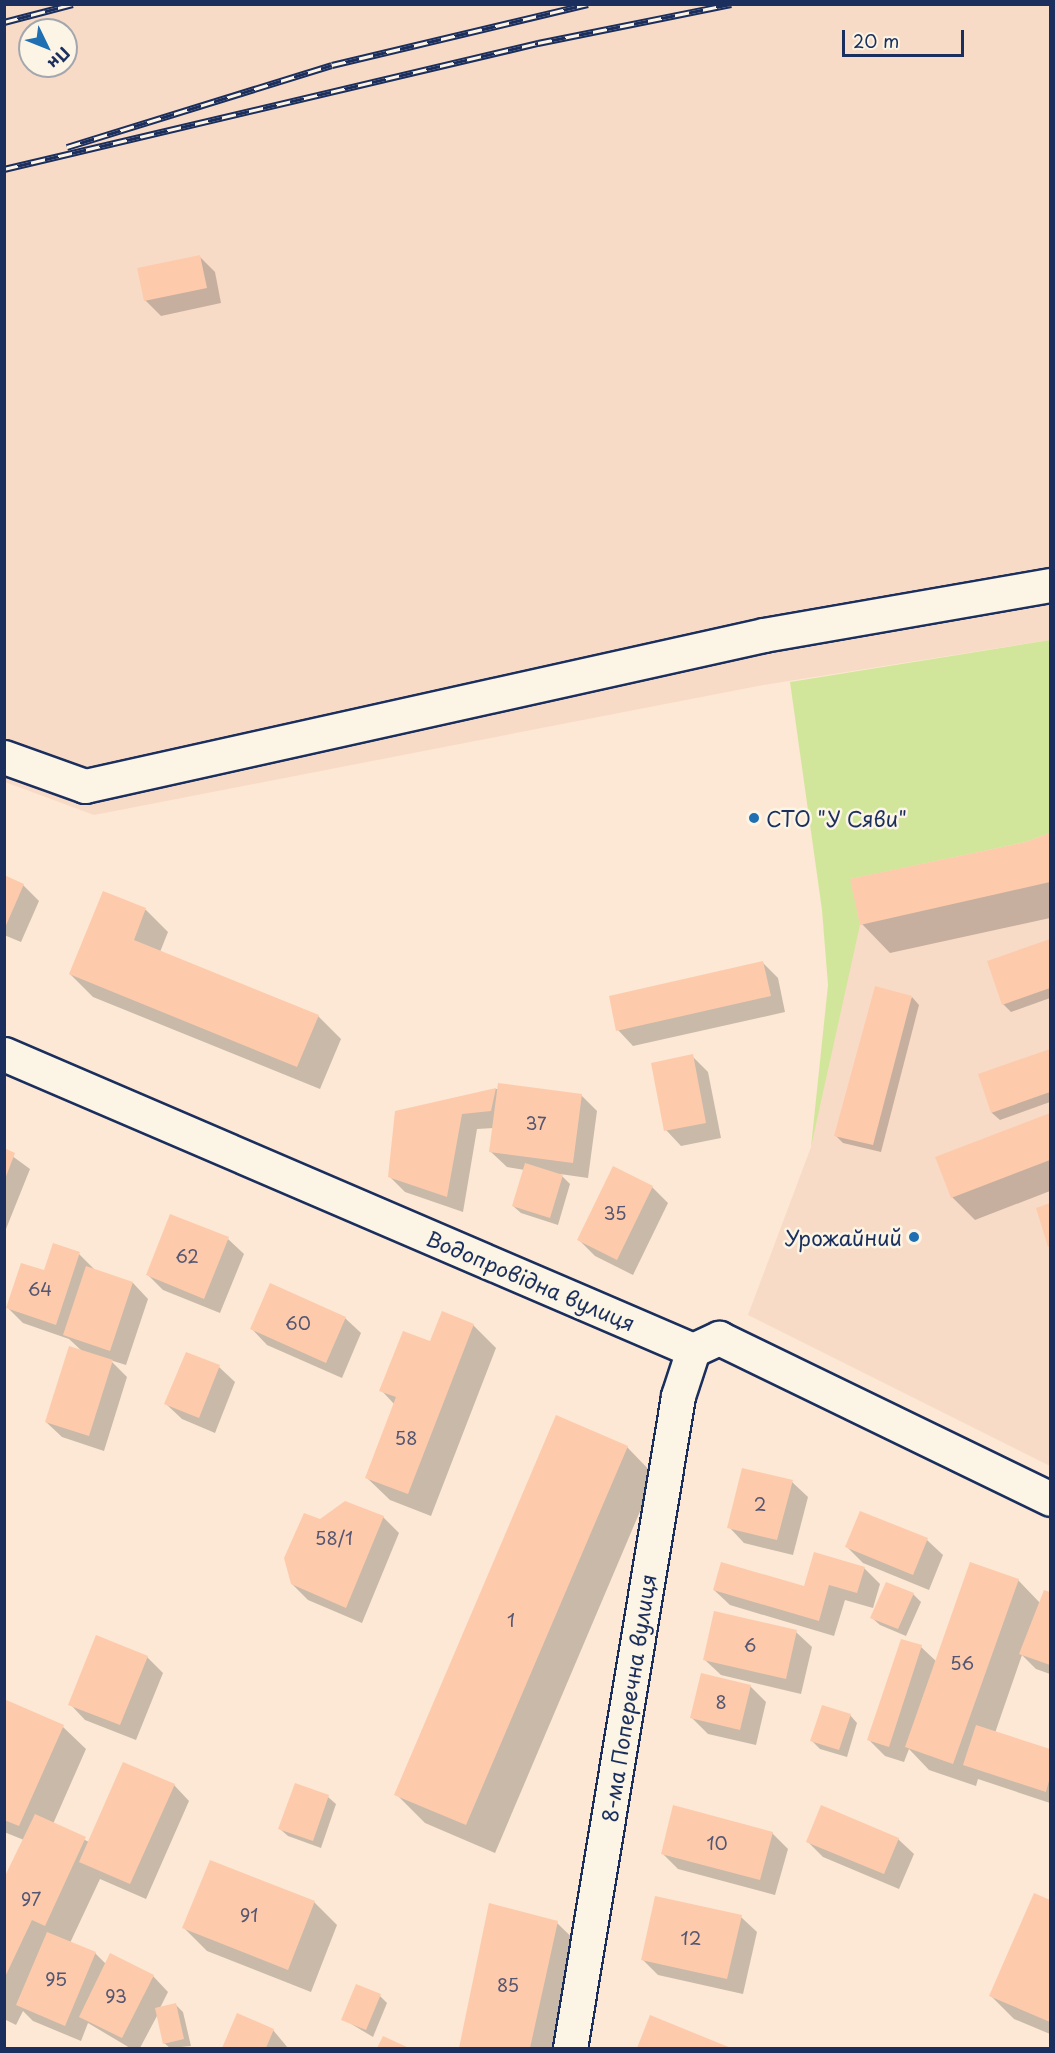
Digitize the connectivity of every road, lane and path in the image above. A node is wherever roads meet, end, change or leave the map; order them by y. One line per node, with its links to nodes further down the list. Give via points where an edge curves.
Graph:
1 (1050, 585): 2 (street, via 764,635 85,786)
2 (4, 757)
3 (4, 1054): 4 (street, Водопровідна вулиця)
4 (693, 1350): 5 (street, via 719,1338); 6 (street, 8-ма Поперечна вулиця, via 678,1396)
5 (1050, 1499)
6 (570, 2049)

